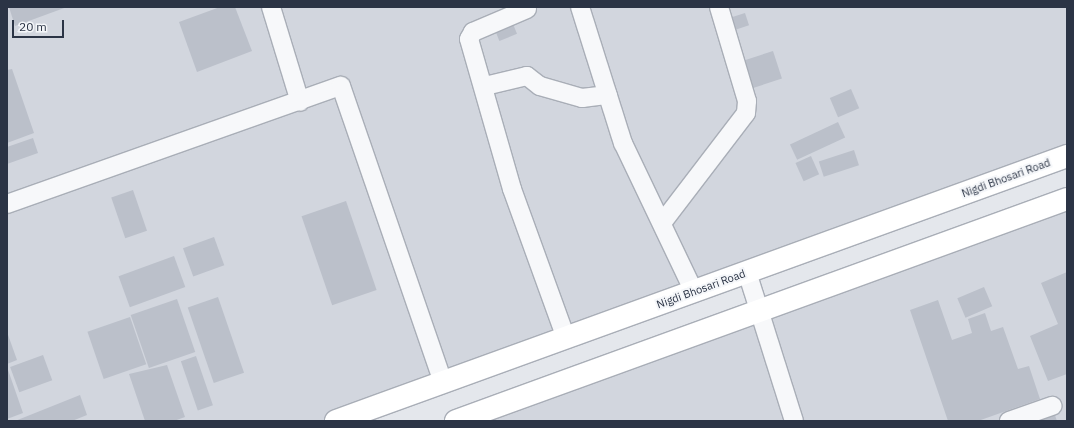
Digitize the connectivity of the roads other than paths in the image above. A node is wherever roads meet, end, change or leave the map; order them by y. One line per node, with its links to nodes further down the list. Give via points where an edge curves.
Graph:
1 (271, 7): 7 (street)
2 (580, 7): 6 (street)
3 (718, 7): 11 (street, via 747,109 714,159)
4 (527, 9): 5 (street, via 473,32 469,39)
5 (485, 86): 6 (street, via 527,76 540,86 582,98); 15 (street, via 512,189)
6 (608, 95): 11 (street, via 623,143)
7 (300, 102): 10 (street); 16 (street, via 340,86)
8 (1067, 156): 12 (main road, Nigdi Bhosari Road)
9 (1067, 199): 14 (main road)
10 (7, 204)
11 (662, 223): 13 (street)
12 (747, 272): 13 (main road, Nigdi Bhosari Road); 14 (street)
13 (694, 292): 15 (main road, Nigdi Bhosari Road)
14 (760, 311): 19 (main road); 20 (street)
15 (566, 338): 16 (main road, Nigdi Bhosari Road)
16 (443, 382): 18 (main road, Nigdi Bhosari Road)
17 (1052, 406): 21 (street)
18 (336, 421)
19 (456, 421)
20 (794, 421)
21 (1009, 421)

